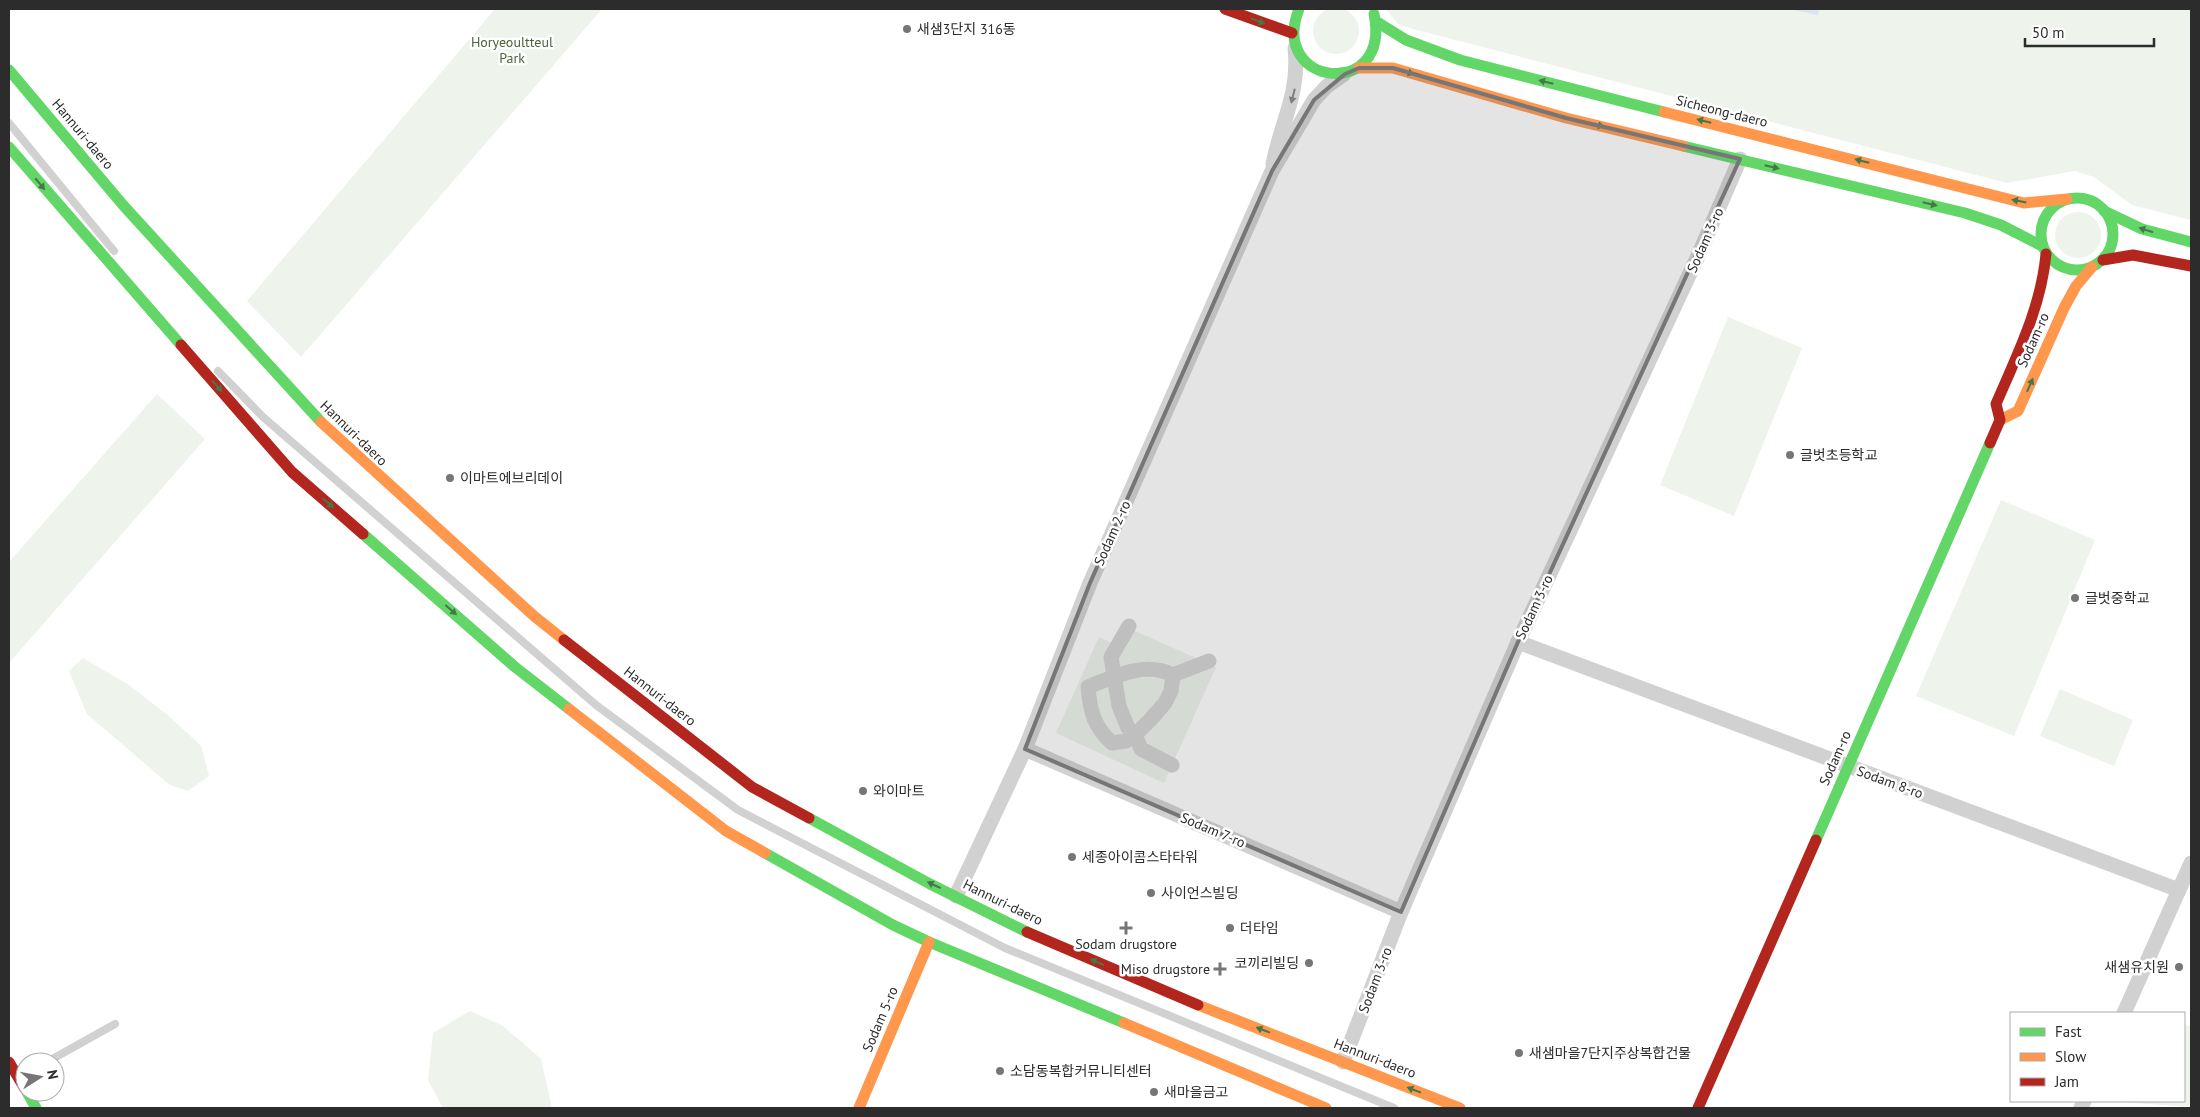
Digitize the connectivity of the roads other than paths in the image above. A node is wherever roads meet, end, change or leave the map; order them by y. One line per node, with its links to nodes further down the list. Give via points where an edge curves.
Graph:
1 (1225, 9): 5 (street, one-way to 5)
2 (1299, 9): 5 (street, via 1294,18)
3 (1371, 9): 4 (street)
4 (1377, 22): 7 (street, via 1376,44 1370,58); 12 (street, Sicheong-daero, one-way to 4, via 2024,203 1460,60 1409,41)
5 (1294, 41): 7 (street, via 1304,61 1316,70 1330,74); 11 (street, one-way to 11, via 1297,70 1294,95 1277,144)
6 (9, 70): 35 (street, Hannuri-daero, one-way to 6, via 752,787 534,616 331,434 123,205)
7 (1352, 71): 10 (street, one-way to 10, via 1393,68 1566,118); 11 (street, via 1327,86 1314,100)
8 (9, 123): 17 (lane)
9 (9, 147): 37 (street, one-way to 37, via 292,472 515,666 726,831)
10 (1740, 159): 15 (street, one-way to 15, via 1965,213 2001,225); 25 (street, Sodam 3-ro)
11 (1272, 171): 30 (street, Sodam 2-ro, via 1090,583)
12 (2067, 199): 13 (street, via 2094,202); 15 (street, via 2052,208 2042,223 2040,234)
13 (2104, 211): 14 (street, one-way to 13, via 2142,229); 16 (street, via 2111,222 2113,235)
14 (2191, 242)
15 (2044, 250): 19 (street, via 2055,263 2066,269); 23 (street, Sodam-ro, via 2045,276 2039,302 1996,404)
16 (2103, 260): 18 (street, via 2133,255); 19 (street)
17 (122, 262)
18 (2191, 266)
19 (2092, 267): 23 (street, Sodam-ro, one-way to 19, via 2018,411 2064,308)
20 (154, 300): 21 (lane)
21 (204, 358)
22 (211, 365): 44 (lane, via 263,417 596,705 738,810 1006,948)
23 (2000, 420): 32 (street, Sodam-ro)
24 (1129, 626): 28 (street, via 1110,657)
25 (1518, 642): 32 (street, Sodam 8-ro); 36 (street, Sodam 3-ro)
26 (1209, 661): 27 (street)
27 (1173, 675): 28 (street, via 1160,669); 29 (street, via 1165,703)
28 (1113, 677): 29 (street, via 1119,706 1128,728); 29 (street, via 1088,688 1094,722 1112,743 1126,741)
29 (1135, 735): 31 (street, via 1141,749)
30 (1025, 749): 35 (street, Sodam 2-ro); 36 (street, Sodam 7-ro)
31 (1172, 764)
32 (1847, 767): 34 (street, Sodam 8-ro); 46 (street, Sodam-ro)
33 (2191, 863): 34 (street)
34 (2179, 890): 38 (street)
35 (956, 896): 41 (street, Hannuri-daero, one-way to 35, via 1177,996 1016,927)
36 (1401, 912): 41 (street, Sodam 3-ro)
37 (929, 942): 42 (street, Sodam 5-ro); 43 (street)
38 (2124, 1012)
39 (115, 1024): 40 (lane)
40 (65, 1052)
41 (1344, 1062): 45 (street, Hannuri-daero, one-way to 41)
42 (858, 1108)
43 (1326, 1108)
44 (1394, 1108)
45 (1460, 1108)
46 (1698, 1108)

